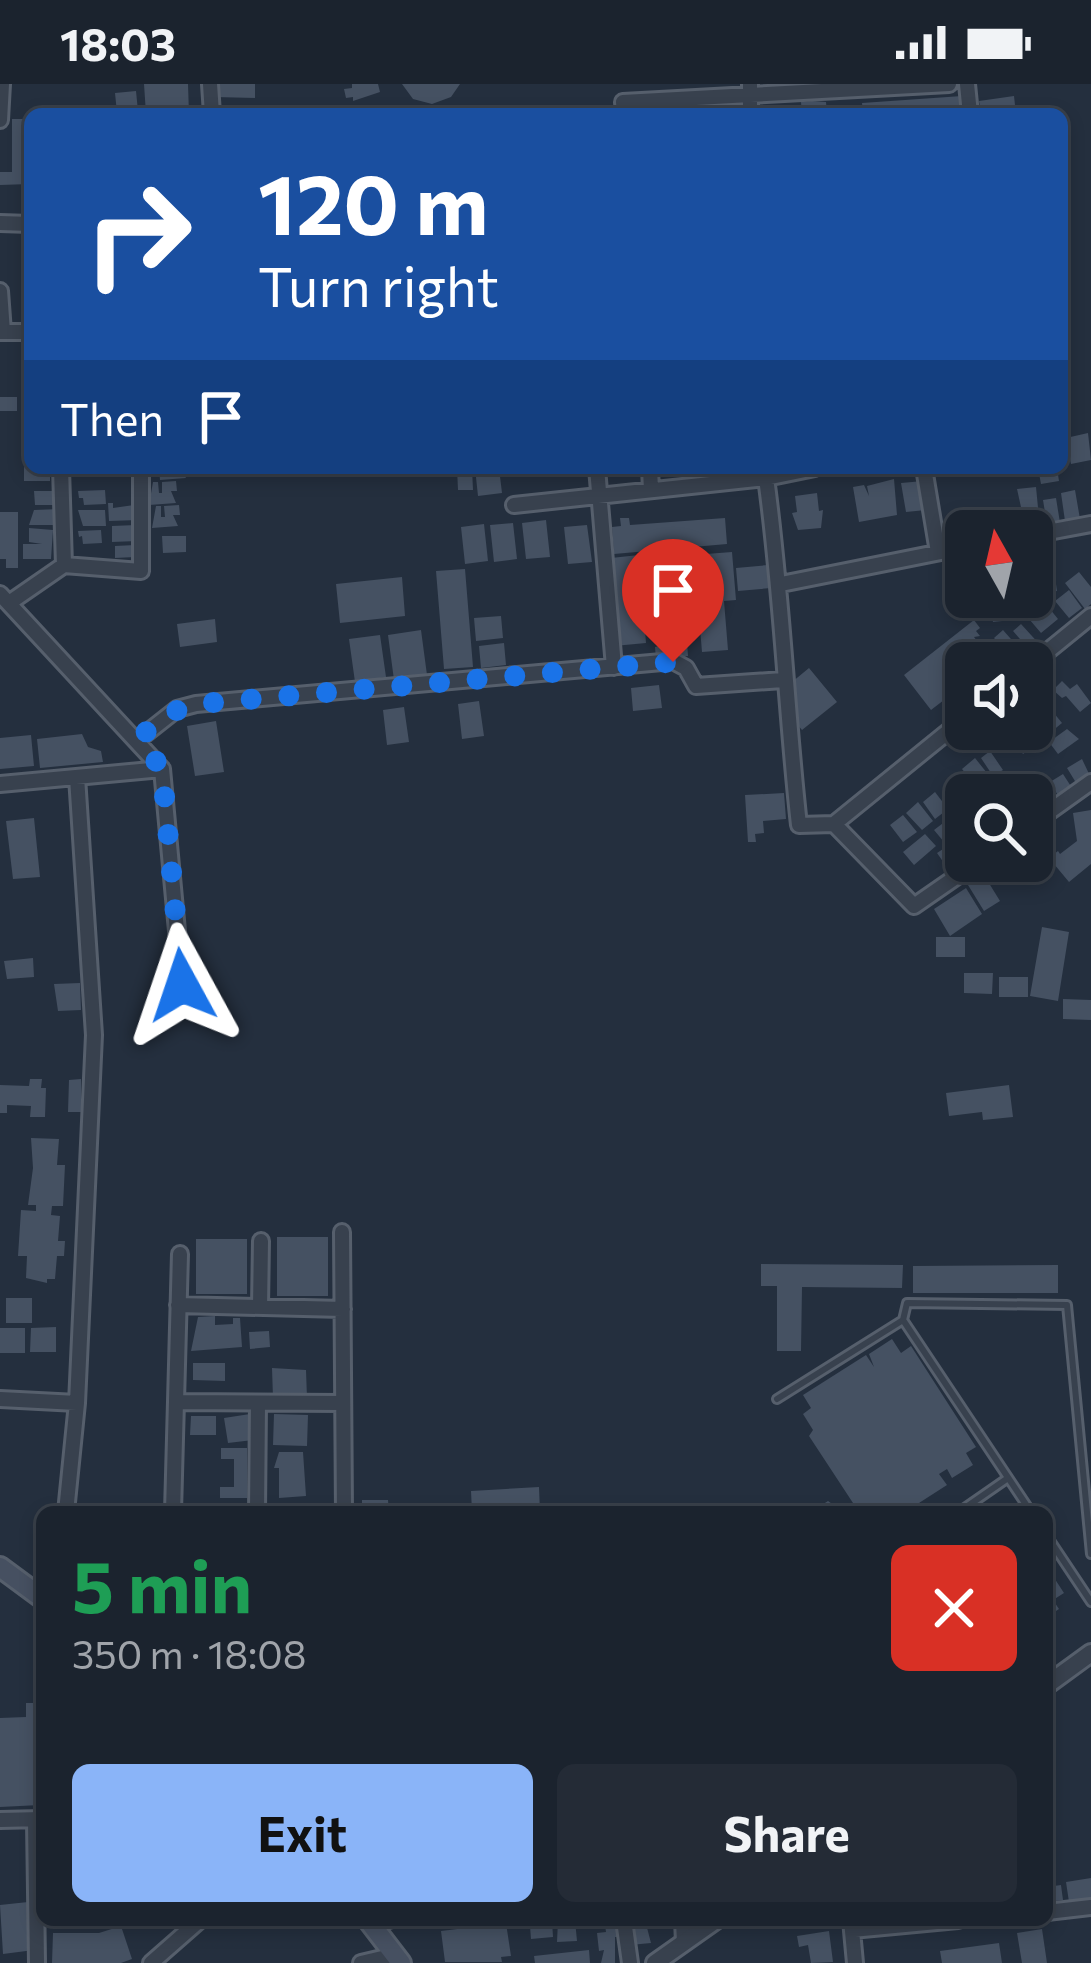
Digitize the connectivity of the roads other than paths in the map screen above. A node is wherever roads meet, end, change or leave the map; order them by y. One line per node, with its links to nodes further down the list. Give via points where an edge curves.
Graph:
1 (2, 84): 6 (street)
2 (622, 84): 5 (street)
3 (949, 84): 4 (street)
4 (749, 89): 5 (street)
5 (624, 108)
6 (0, 120)
7 (0, 291): 8 (street)
8 (1, 332)
9 (61, 474): 23 (street)
10 (141, 474): 23 (street, via 141,571)
11 (597, 474): 17 (street)
12 (650, 474): 16 (street)
13 (759, 474): 16 (street)
14 (766, 474): 24 (street)
15 (925, 474): 22 (street)
16 (651, 490): 17 (street)
17 (599, 496): 18 (street); 28 (street)
18 (514, 505)
19 (1091, 524): 20 (street)
20 (1053, 531)
21 (945, 551): 22 (street)
22 (938, 552): 24 (street)
23 (64, 565): 25 (street)
24 (781, 584): 29 (street)
25 (4, 598): 31 (street)
26 (1091, 616): 27 (street)
27 (1053, 647)
28 (614, 667): 29 (street, via 673,662 696,686); 31 (street, via 196,704)
29 (783, 680): 37 (street, via 799,825)
30 (945, 734): 37 (street)
31 (139, 739): 32 (street)
32 (162, 769): 33 (street); 39 (street)
33 (77, 777): 35 (street); 50 (street, via 94,1035)
34 (1091, 782): 36 (street)
35 (0, 784)
36 (1053, 809)
37 (834, 824): 38 (street, via 914,907)
38 (949, 882)
39 (182, 985)
40 (342, 1232): 45 (street)
41 (260, 1241): 44 (street)
42 (180, 1254): 43 (street)
43 (178, 1305): 44 (street); 49 (street)
44 (260, 1307): 45 (street)
45 (343, 1309): 52 (street)
46 (903, 1321): 48 (lane); 53 (lane); 61 (lane, via 907,1303 1067,1305)
47 (0, 1399): 50 (street)
48 (778, 1399)
49 (176, 1402): 51 (street); 55 (street)
50 (77, 1403): 54 (street)
51 (258, 1403): 52 (street); 56 (street)
52 (344, 1403): 57 (street)
53 (1008, 1478): 58 (lane); 59 (lane)
54 (67, 1506)
55 (173, 1506)
56 (257, 1506)
57 (344, 1506)
58 (968, 1506)
59 (1027, 1506)
60 (1053, 1545): 64 (lane)
61 (1091, 1554)
62 (0, 1567): 63 (main road)
63 (36, 1594)
64 (1091, 1602)
65 (1091, 1654): 66 (street)
66 (1053, 1681)
67 (36, 1819): 68 (street)
68 (0, 1820)
69 (1091, 1907): 70 (street)
70 (1053, 1911)
71 (37, 1926): 80 (street)
72 (194, 1926): 79 (street)
73 (379, 1926): 78 (main road)
74 (624, 1926): 82 (street)
75 (709, 1926): 77 (street)
76 (852, 1926): 84 (street)
77 (682, 1950): 83 (street)
78 (398, 1959): 81 (street)
79 (159, 1960)
80 (37, 1963)
81 (361, 1963)
82 (630, 1963)
83 (655, 1963)
84 (856, 1963)

